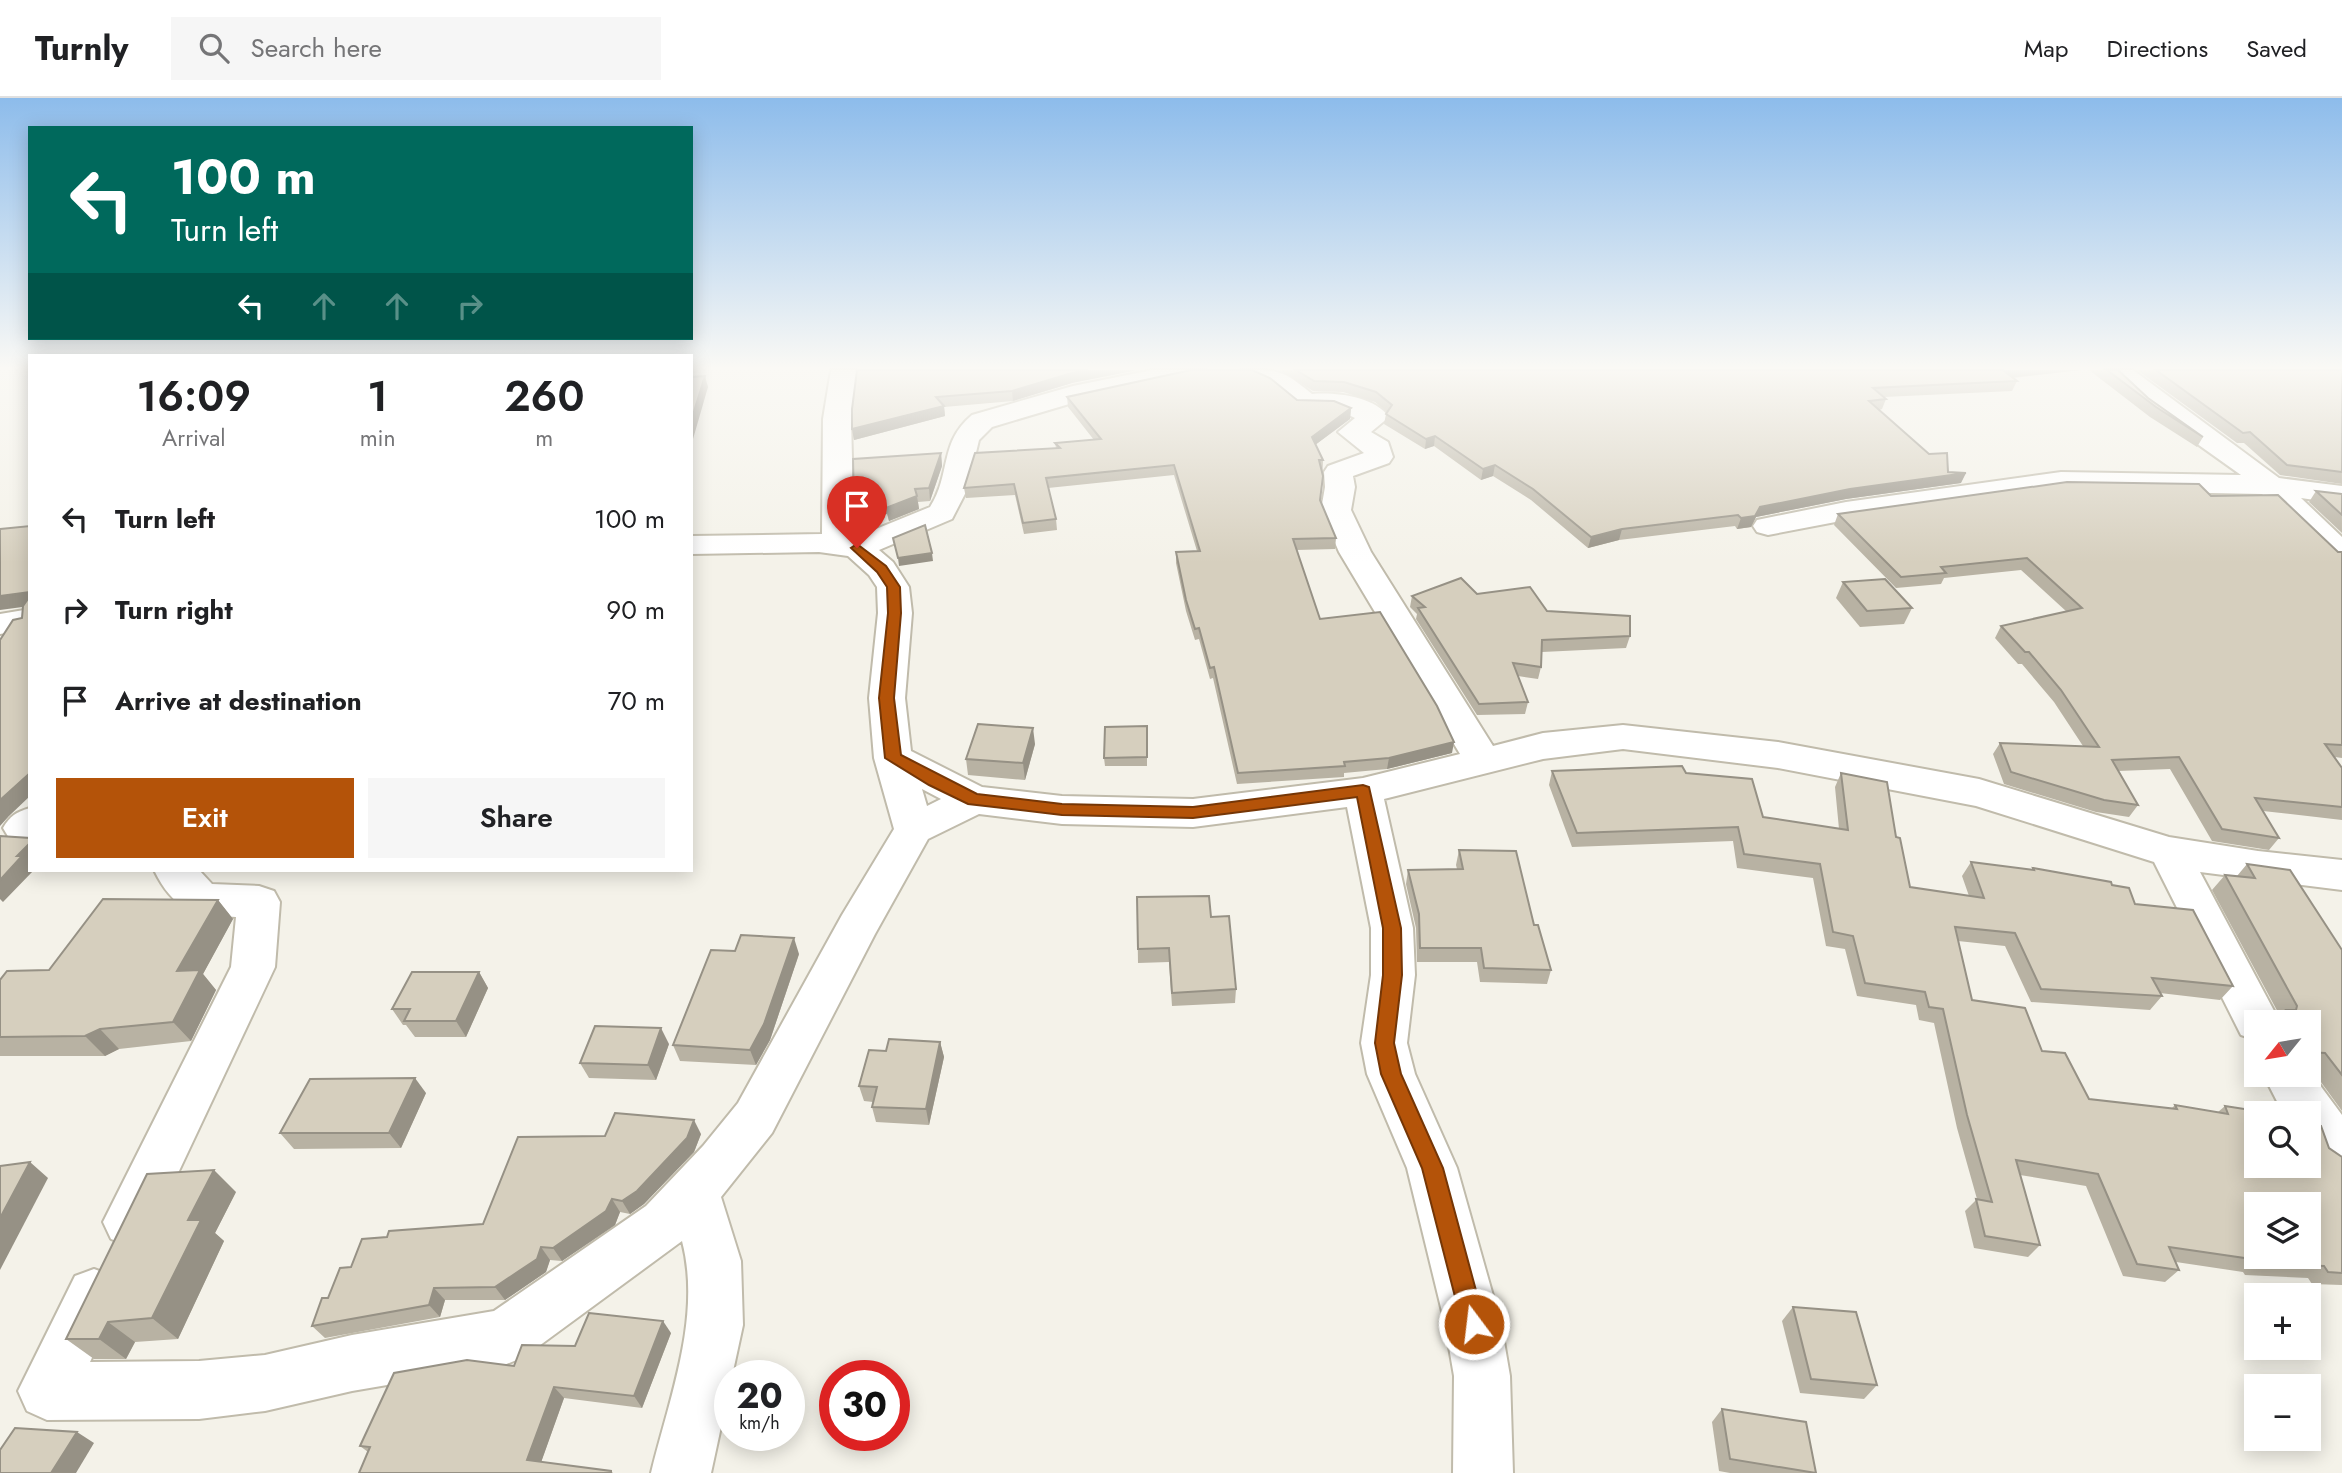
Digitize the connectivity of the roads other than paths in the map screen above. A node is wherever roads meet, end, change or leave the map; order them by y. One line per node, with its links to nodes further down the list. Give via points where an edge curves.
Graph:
1 (837, 434): 9 (street, via 837,530)
2 (966, 434): 9 (street, via 954,486 941,513)
3 (1356, 434): 14 (street, via 1378,447 1379,457 1338,472 1336,510 1375,588)
4 (2201, 434): 5 (street)
5 (2273, 486): 6 (street); 7 (street, via 2061,481); 10 (street)
6 (2342, 495)
7 (1768, 526)
8 (693, 545): 9 (street, via 819,542)
9 (849, 547): 13 (street, via 882,569 893,587 887,698)
10 (2342, 554)
11 (28, 619): 12 (street)
12 (0, 624)
13 (893, 758): 16 (street); 17 (street)
14 (1483, 761): 15 (street); 18 (street, via 1578,740 1623,737 1692,743 1979,793)
15 (1363, 791): 16 (street, via 1193,813 1062,810); 26 (street, via 1392,928 1384,1043 1391,1074 1432,1168 1474,1324 1482,1376)
16 (974, 800): 17 (street)
17 (915, 829): 24 (street, via 755,1118)
18 (2169, 852): 20 (street); 21 (street)
19 (176, 872): 24 (street, via 201,899 259,902 253,967 47,1391 199,1390 265,1384 352,1363 504,1337 664,1223)
20 (2342, 875)
21 (2251, 1010)
22 (2293, 1087): 23 (street)
23 (2342, 1154)
24 (694, 1191): 25 (street, via 714,1261 715,1325)
25 (681, 1473)
26 (1483, 1473)

